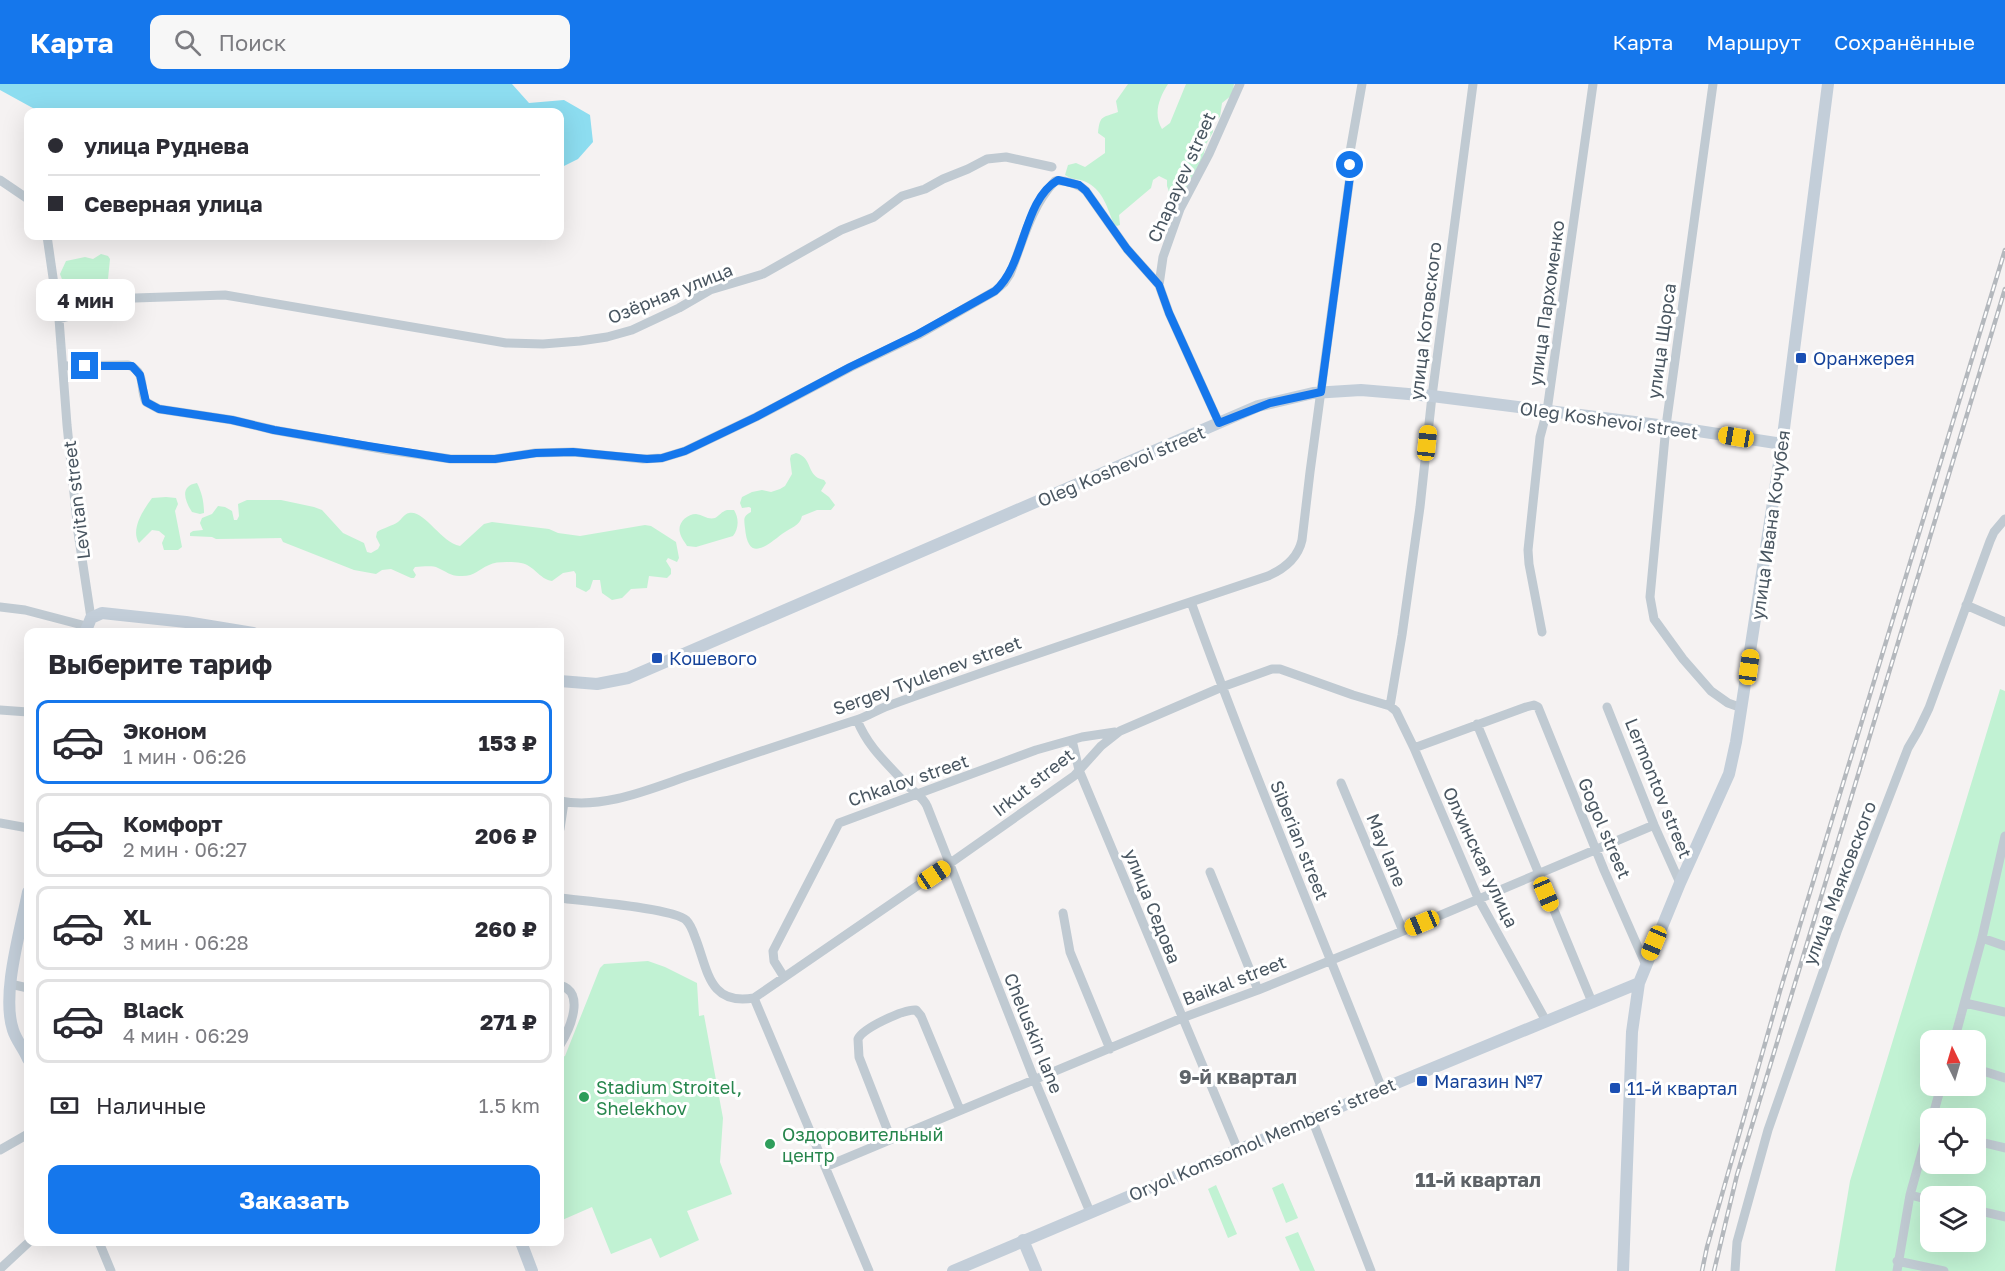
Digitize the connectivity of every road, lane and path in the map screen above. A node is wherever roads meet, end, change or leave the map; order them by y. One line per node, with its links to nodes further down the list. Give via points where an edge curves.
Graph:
1 (1240, 84): 11 (street, Chapayev street, via 1180,209 1163,257)
2 (1362, 84): 14 (street)
3 (1473, 84): 15 (street, улица Котовского)
4 (1593, 84): 16 (street, улица Пархоменко)
5 (1713, 84): 18 (street, улица Щорса)
6 (1828, 84): 19 (street, улица Ивана Кочубея)
7 (1052, 167): 12 (street, Озёрная улица, via 1006,157 987,159 902,196 874,217 841,230 763,274 710,290 647,324 608,337 543,344 506,343 225,295 135,298)
8 (0, 180): 9 (street)
9 (24, 196)
10 (48, 240): 12 (street, Levitan street)
11 (1159, 285): 13 (street, Chapayev street, via 1127,249 1086,191 1079,185 1058,180 1038,204 1010,274 995,291 756,417 662,458 573,452 450,459 408,453 159,409 146,402 140,375 132,366); 17 (street, Chapayev street)
12 (59, 319): 13 (street, Levitan street)
13 (63, 366): 25 (street, Levitan street)
14 (1321, 392): 15 (street, Oleg Koshevoi street, via 1361,390); 17 (street, Oleg Koshevoi street, via 1270,403); 21 (street, Sergey Tyulenev street, via 1302,540 1297,553 1278,572)
15 (1432, 396): 16 (street, Oleg Koshevoi street); 30 (street, улица Котовского, via 1420,507)
16 (1547, 411): 18 (street, Oleg Koshevoi street); 27 (street, улица Пархоменко, via 1540,437 1528,550)
17 (1219, 423): 28 (street, Oleg Koshevoi street, via 628,678 597,684)
18 (1666, 426): 19 (street, Oleg Koshevoi street); 32 (street, улица Щорса, via 1650,588 1652,612 1659,627 1711,691)
19 (1782, 444): 32 (street, улица Ивана Кочубея)
20 (2005, 519): 22 (street, улица Маяковского, via 1994,532)
21 (1191, 602): 29 (street, Siberian street); 35 (street, Sergey Tyulenev street, via 884,707)
22 (1966, 605): 24 (street); 114 (street, улица Маяковского, via 1929,708 1908,748 1860,868 1768,1130 1737,1242)
23 (0, 607): 25 (street)
24 (2005, 622)
25 (87, 625): 26 (street, via 99,614 111,614)
26 (223, 628)
27 (1542, 632)
28 (564, 681)
29 (1222, 687): 30 (street, Irkut street, via 1280,669); 37 (street, Irkut street); 62 (street, Siberian street)
30 (1390, 706): 39 (street, Олхинская улица)
31 (1607, 707): 45 (street, Lermontov street)
32 (1742, 708): 54 (street, улица Ивана Кочубея, via 1729,774)
33 (0, 710): 34 (street)
34 (24, 712)
35 (857, 720): 42 (street, Cheluskin lane, via 876,754); 43 (street, Sergey Tyulenev street, via 611,800)
36 (1478, 724): 39 (street); 48 (street, Gogol street, via 1536,706); 51 (street)
37 (1120, 731): 38 (street, Chkalov street); 40 (street, Irkut street)
38 (1072, 740): 40 (street, улица Седова); 42 (street, Chkalov street)
39 (1414, 748): 55 (street, Олхинская улица)
40 (1079, 770): 49 (street, Irkut street); 74 (street, улица Седова)
41 (1341, 783): 59 (street, May lane)
42 (916, 794): 49 (street, Cheluskin lane, via 924,799); 64 (street, Chkalov street, via 836,825 773,951 772,958)
43 (564, 802)
44 (0, 823): 46 (street)
45 (1654, 825): 48 (street, Baikal street); 54 (street, Lermontov street)
46 (24, 827)
47 (2005, 836): 52 (street)
48 (1596, 848): 51 (street, Baikal street); 63 (street, Gogol street)
49 (949, 864): 64 (street, Irkut street); 84 (street, Cheluskin lane)
50 (1210, 872): 69 (street)
51 (1538, 873): 55 (street, Baikal street); 71 (street)
52 (1995, 876): 53 (street); 60 (street)
53 (2005, 878)
54 (1680, 883): 63 (street, улица Ивана Кочубея)
55 (1478, 898): 59 (street, Baikal street); 76 (street, Олхинская улица)
56 (564, 899): 70 (street, via 664,912 685,919 713,985 731,999)
57 (24, 912): 66 (street)
58 (1063, 913): 80 (street, via 1071,952)
59 (1403, 931): 62 (street, Baikal street)
60 (1982, 938): 61 (street); 72 (street)
61 (2005, 946)
62 (1330, 960): 69 (street, Baikal street); 85 (street, Siberian street)
63 (1645, 963): 65 (street, улица Ивана Кочубея)
64 (784, 977): 70 (street, Irkut street)
65 (1638, 983): 71 (street, Oryol Komsomol Members' street); 113 (street, улица Ивана Кочубея, via 1632,1032)
66 (10, 984): 68 (street); 78 (street)
67 (564, 986): 79 (street, via 571,991 573,1002)
68 (24, 987)
69 (1258, 990): 74 (street, Baikal street)
70 (753, 998): 95 (street)
71 (1592, 1002): 76 (street, Oryol Komsomol Members' street)
72 (1965, 1003): 73 (street); 77 (street)
73 (2005, 1012)
74 (1182, 1018): 80 (street, Baikal street); 93 (street, улица Седова)
75 (0, 1020): 78 (street)
76 (1546, 1021): 85 (street, Oryol Komsomol Members' street)
77 (1957, 1030)
78 (13, 1032): 81 (street)
79 (564, 1036)
80 (1110, 1049): 84 (street, Baikal street)
81 (24, 1050)
82 (1986, 1072): 83 (street)
83 (2005, 1078)
84 (1035, 1081): 86 (street, Baikal street); 98 (street, Cheluskin lane)
85 (1382, 1089): 87 (street, Oryol Komsomol Members' street)
86 (960, 1110): 89 (street, Baikal street); 89 (street, via 921,1016 916,1010 908,1011 865,1030 858,1039 859,1057)
87 (1311, 1119): 93 (street, Oryol Komsomol Members' street); 112 (street)
88 (24, 1136): 92 (street)
89 (891, 1139): 95 (street, Baikal street)
90 (1986, 1143): 91 (street)
91 (2005, 1148)
92 (0, 1150)
93 (1238, 1150): 98 (street, Oryol Komsomol Members' street)
94 (1920, 1160): 96 (street)
95 (825, 1167): 109 (street)
96 (1910, 1195): 97 (street); 105 (street)
97 (1920, 1198)
98 (1090, 1212): 101 (street, Oryol Komsomol Members' street)
99 (1986, 1212): 100 (street)
100 (2005, 1217)
101 (1023, 1240): 110 (street, Oryol Komsomol Members' street); 111 (street)
102 (25, 1246): 106 (street)
103 (101, 1246): 107 (street)
104 (522, 1246): 108 (street)
105 (1897, 1261): 115 (street); 116 (street)
106 (0, 1269)
107 (111, 1271)
108 (532, 1271)
109 (869, 1271)
110 (953, 1271)
111 (1036, 1271)
112 (1371, 1271)
113 (1623, 1271)
114 (1735, 1271)
115 (1897, 1271)
116 (1944, 1271)

